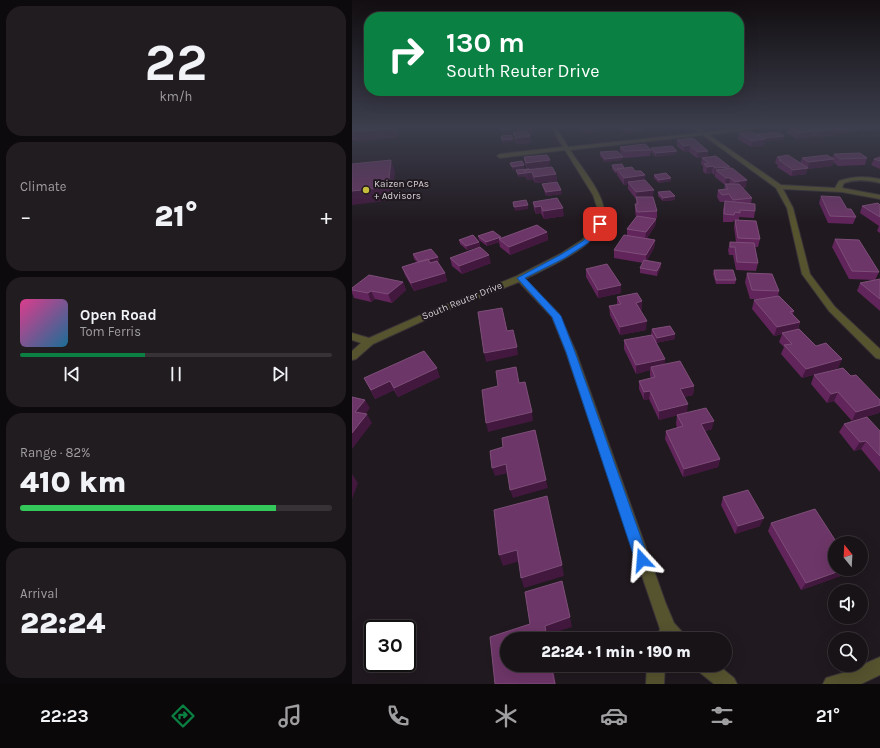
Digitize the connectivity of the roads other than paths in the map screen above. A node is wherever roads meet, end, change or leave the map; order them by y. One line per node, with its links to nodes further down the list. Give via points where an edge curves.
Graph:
1 (573, 159): 7 (street, South Reuter Drive, via 596,195 601,210 600,224 585,242)
2 (739, 159): 4 (street)
3 (880, 181): 5 (street, via 851,178 841,182)
4 (779, 187): 5 (street); 10 (street, via 790,208 806,274 832,309)
5 (838, 189): 6 (street)
6 (880, 197)
7 (520, 278): 9 (street, South Reuter Drive); 12 (street, via 556,316)
8 (352, 336): 9 (street)
9 (369, 342): 11 (street, South Reuter Drive)
10 (880, 355)
11 (352, 356)
12 (668, 632)
13 (880, 666): 18 (street, via 847,681)
14 (655, 672): 16 (street)
15 (713, 672): 17 (street)
16 (655, 684)
17 (728, 684)
18 (832, 684)

